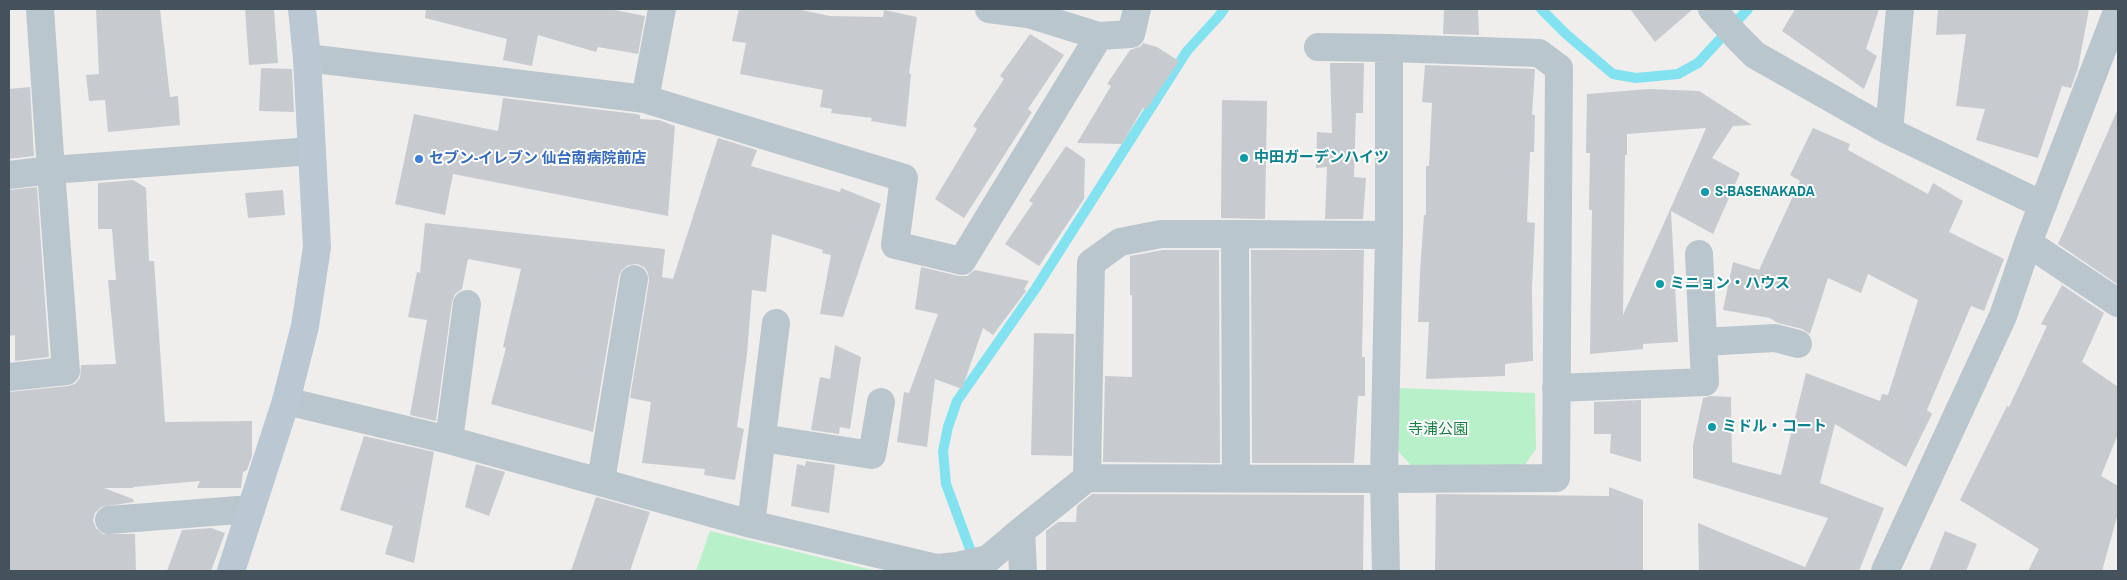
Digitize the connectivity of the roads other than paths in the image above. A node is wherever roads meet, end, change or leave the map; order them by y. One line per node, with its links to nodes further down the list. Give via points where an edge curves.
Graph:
1 (40, 9): 16 (street)
2 (302, 9): 12 (street)
3 (662, 9): 13 (street)
4 (989, 9): 9 (street, via 1028,14)
5 (1137, 9): 9 (street, via 1131,34)
6 (1900, 9): 14 (street)
7 (2118, 9): 18 (street)
8 (1716, 13): 14 (street, via 1755,54)
9 (1099, 36): 13 (street, via 962,261 896,245 904,178)
10 (1318, 47): 11 (street)
11 (1389, 48): 20 (street); 30 (street, via 1538,53 1559,68)
12 (307, 58): 13 (street); 15 (street)
13 (645, 99)
14 (1889, 131): 18 (street)
15 (312, 151): 16 (street); 31 (street, via 317,247 305,326)
16 (51, 170): 17 (street); 29 (street, via 66,371)
17 (9, 175)
18 (2043, 205): 21 (street)
19 (1235, 234): 20 (street); 35 (street, via 1161,234 1120,242 1091,263); 36 (street)
20 (1389, 235): 37 (street)
21 (2028, 243): 24 (street); 46 (street, via 2003,316)
22 (1699, 254): 27 (street)
23 (634, 279): 38 (street)
24 (2118, 303)
25 (467, 304): 34 (street)
26 (776, 323): 33 (street)
27 (1704, 342): 28 (street, via 1775,338); 30 (street, via 1705,382)
28 (1798, 344)
29 (9, 378)
30 (1556, 388): 37 (street, via 1556,478)
31 (286, 401): 34 (street); 39 (street)
32 (881, 402): 33 (street, via 872,455)
33 (762, 438): 41 (street)
34 (449, 440): 38 (street)
35 (1086, 478): 36 (street); 42 (street)
36 (1236, 478): 37 (street)
37 (1384, 479): 45 (street)
38 (601, 481): 41 (street)
39 (251, 510): 40 (street); 43 (street)
40 (109, 520)
41 (751, 524): 42 (street, via 937,568 988,559)
42 (1021, 530): 44 (street)
43 (231, 571)
44 (1023, 571)
45 (1386, 571)
46 (1885, 571)

